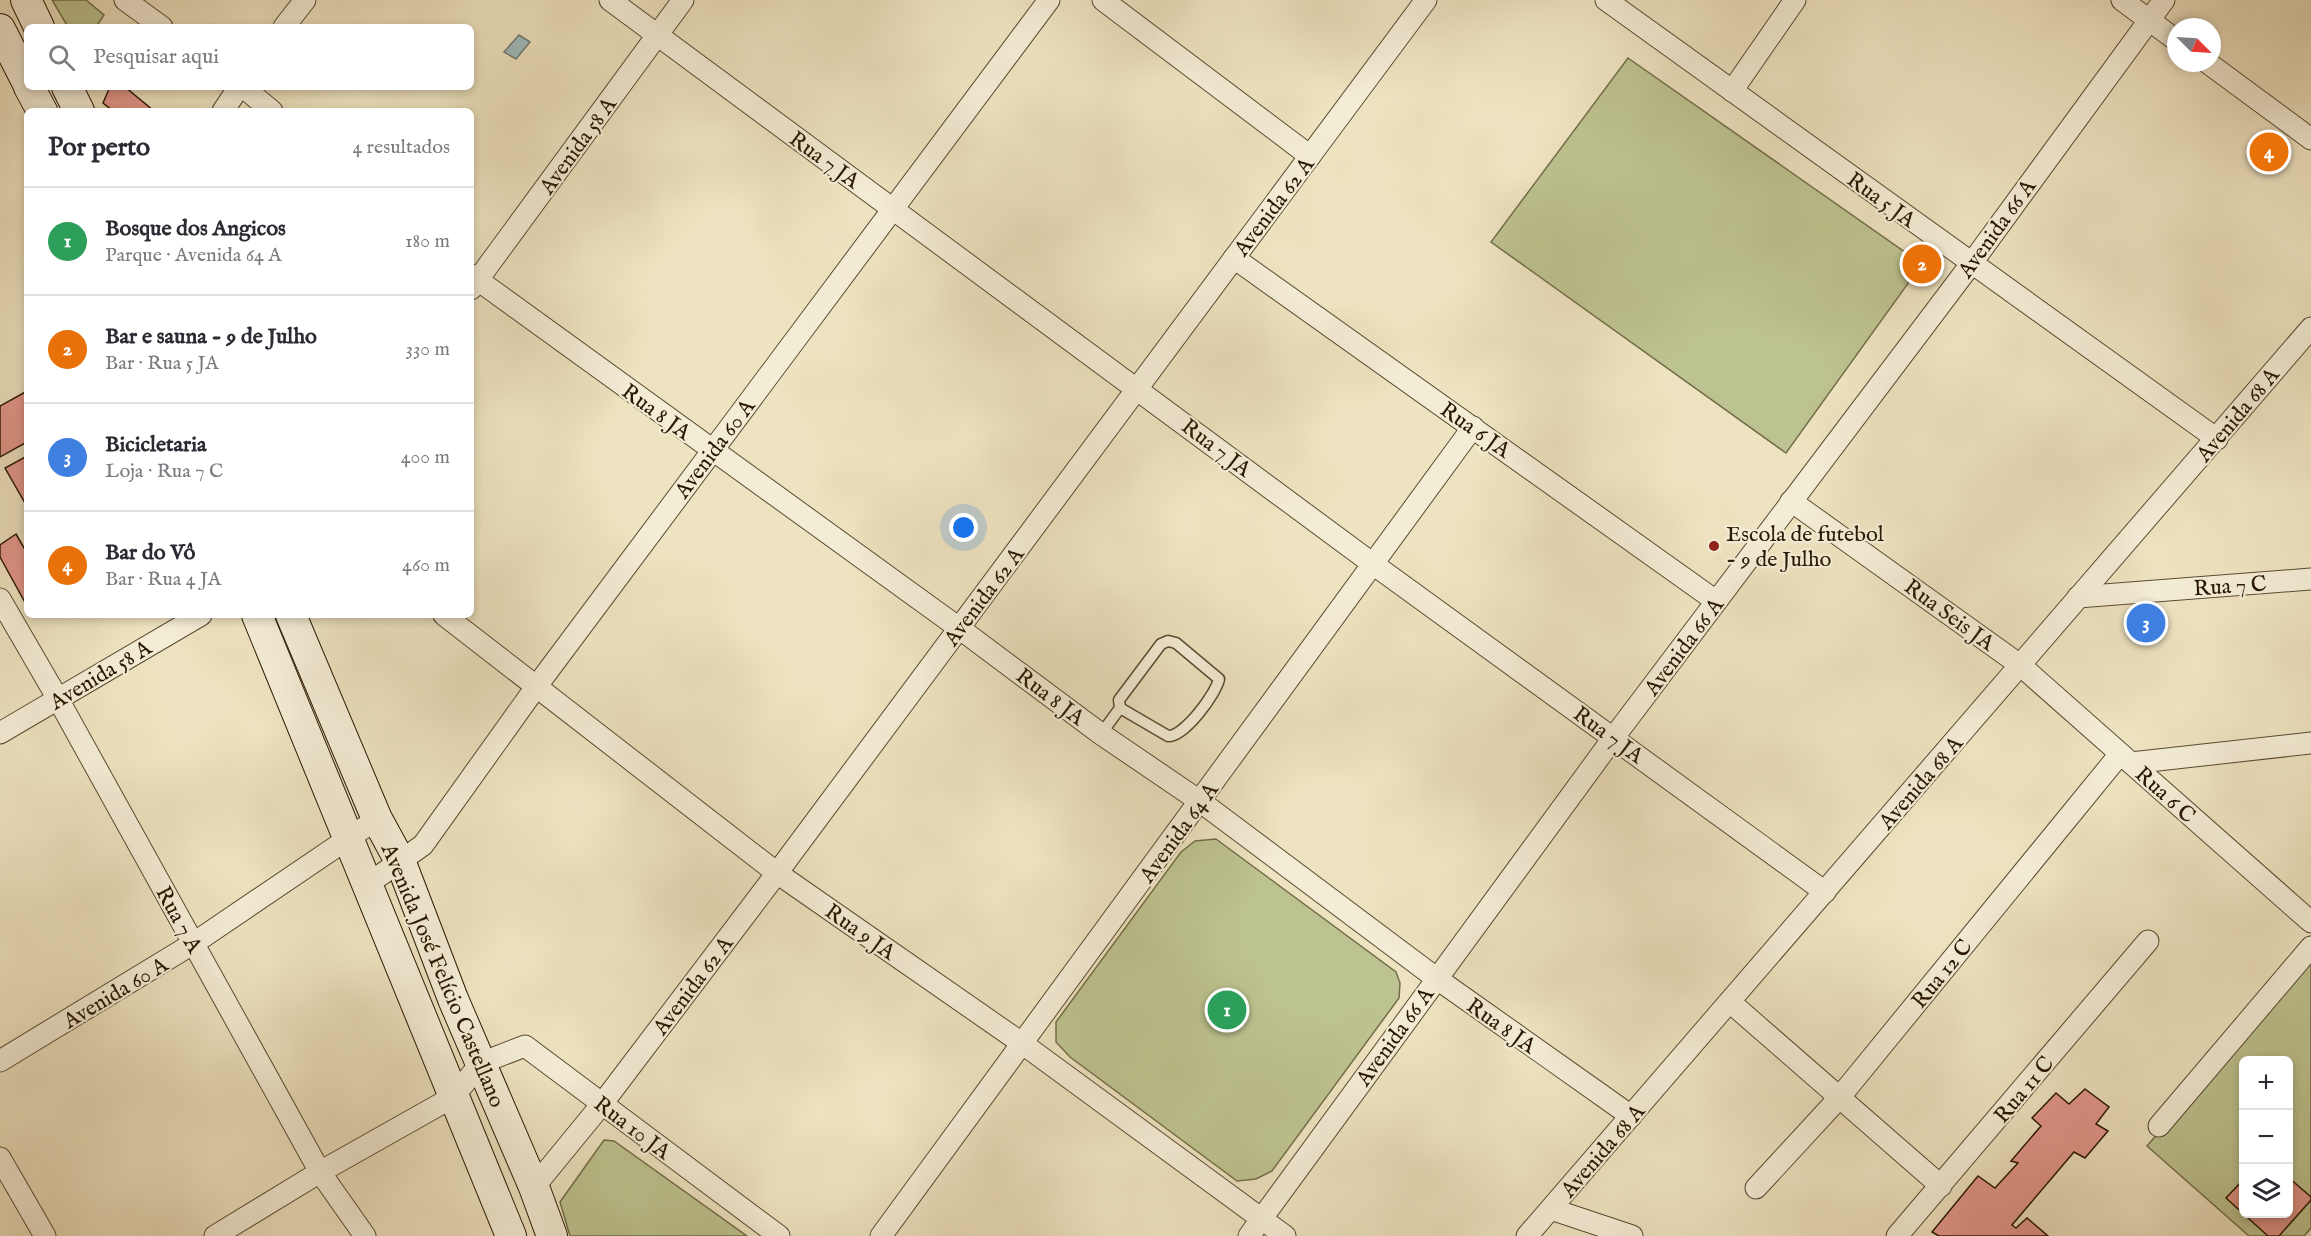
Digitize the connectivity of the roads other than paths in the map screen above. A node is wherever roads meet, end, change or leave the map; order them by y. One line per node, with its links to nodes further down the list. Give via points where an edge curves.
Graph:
1 (26, 0): 14 (main road)
2 (125, 0): 15 (street)
3 (304, 0): 16 (street)
4 (610, 0): 19 (street, Rua 7 JA)
5 (683, 0): 19 (street, Avenida 58 A)
6 (1049, 0): 33 (street, Avenida 60 A)
7 (1103, 0): 32 (street)
8 (1426, 0): 32 (street, Avenida 62 A)
9 (1606, 0): 26 (street, Rua 5 JA)
10 (1795, 0): 26 (street)
11 (2122, 0): 13 (street)
12 (2164, 0): 13 (street, Avenida 66 A)
13 (2150, 20): 18 (street); 35 (street, Avenida 66 A)
14 (38, 24)
15 (158, 24)
16 (286, 24)
17 (0, 29): 21 (main road)
18 (2167, 32)
19 (658, 35): 33 (street, Rua 7 JA); 36 (street, Avenida 58 A)
20 (2220, 72): 31 (street)
21 (24, 76)
22 (31, 90): 27 (main road)
23 (68, 90): 28 (main road)
24 (239, 90): 29 (street)
25 (245, 90): 30 (street)
26 (1732, 91): 35 (street, Rua 5 JA)
27 (40, 108)
28 (78, 108)
29 (225, 108)
30 (268, 108)
31 (2311, 139)
32 (1310, 156): 34 (street, Avenida 62 A)
33 (893, 209): 39 (street, Rua 7 JA); 42 (street, Avenida 60 A)
34 (1234, 258): 39 (street, Avenida 62 A); 40 (street, Rua 6 JA)
35 (1971, 264): 41 (street, Rua 5 JA); 43 (street, Avenida 66 A)
36 (474, 281)
37 (474, 283): 42 (street, Rua 8 JA)
38 (2311, 328): 41 (street, Avenida 68 A)
39 (1137, 388): 44 (street, Rua 7 JA); 53 (street, Avenida 62 A)
40 (1473, 427): 44 (street, Avenida 64 A); 48 (street, Rua 6 JA)
41 (2217, 439): 46 (street, Avenida 68 A)
42 (712, 451): 53 (street, Rua 8 JA); 55 (street, Avenida 60 A)
43 (1791, 501): 48 (street, Avenida 66 A); 54 (street, Rua Seis JA)
44 (1373, 564): 60 (street, Rua 7 JA); 63 (street, Avenida 64 A)
45 (2311, 579): 46 (street, Rua 7 C)
46 (2078, 597): 54 (street, Avenida 68 A)
47 (0, 599): 56 (street, Rua 7 A)
48 (1716, 601): 60 (street, Avenida 66 A)
49 (196, 618): 56 (street, Avenida 58 A)
50 (258, 618): 65 (main road, Avenida José Felício Castellano)
51 (292, 618): 64 (main road, Avenida José Felício Castellano)
52 (448, 618): 55 (street, Rua 9 JA)
53 (959, 628): 59 (street, Rua 8 JA); 67 (street, Avenida 62 A)
54 (2020, 665): 62 (street, Rua 6 C); 69 (street, Avenida 68 A)
55 (536, 687): 66 (street, Avenida 60 A, via 423,845); 67 (street, Rua 9 JA)
56 (58, 699): 58 (street, Avenida 58 A); 72 (street, Rua 7 A)
57 (1120, 708): 57 (lane, via 1119,700 1141,669 1168,641 1176,643 1219,679 1204,705 1175,736 1168,736); 59 (lane)
58 (0, 733)
59 (1101, 734): 63 (street, Rua 8 JA)
60 (1614, 737): 69 (street, Rua 7 JA); 74 (street, Avenida 66 A)
61 (2311, 743): 62 (street)
62 (2126, 758): 70 (street, Rua 6 C); 80 (street, Rua 12 C)
63 (1201, 802): 74 (street, Rua 8 JA); 76 (street, Avenida 64 A)
64 (377, 819): 65 (street, Avenida 60 A); 66 (main road, Avenida José Felício Castellano)
65 (347, 840): 68 (main road, Avenida José Felício Castellano); 72 (street, Avenida 60 A)
66 (401, 863): 68 (street, Avenida 60 A); 78 (main road, Avenida José Felício Castellano)
67 (777, 873): 76 (street, Rua 9 JA); 81 (street, Avenida 62 A)
68 (368, 884): 79 (main road, Avenida José Felício Castellano)
69 (1825, 892): 75 (street, Avenida 68 A)
70 (2311, 922)
71 (2148, 941): 86 (street, Rua 11 C)
72 (194, 943): 77 (street, Avenida 60 A); 85 (street, Rua 7 A)
73 (2311, 947): 83 (street)
74 (1436, 978): 82 (street, Rua 8 JA); 90 (street, Avenida 66 A)
75 (1730, 1002): 80 (street); 82 (street, Avenida 68 A)
76 (1023, 1044): 90 (street, Rua 9 JA); 97 (street, Avenida 64 A)
77 (0, 1061)
78 (481, 1063): 79 (street); 81 (street, Rua 10 JA, via 525,1046); 87 (main road, Avenida José Felício Castellano)
79 (453, 1097): 85 (street); 94 (main road, Avenida José Felício Castellano)
80 (1839, 1098): 86 (street); 88 (street, Rua 12 C)
81 (602, 1104): 87 (street, Avenida 62 A); 96 (street, Rua 10 JA)
82 (1631, 1116): 89 (street, Avenida 68 A)
83 (2159, 1126)
84 (0, 1158): 91 (street)
85 (320, 1172): 92 (street); 93 (street, Rua 7 A)
86 (1941, 1186): 101 (street, Rua 11 C)
87 (534, 1188): 95 (main road, Avenida José Felício Castellano)
88 (1756, 1188)
89 (1551, 1209): 99 (street, Avenida 68 A); 100 (street)
90 (1255, 1228): 98 (street, Rua 9 JA)
91 (45, 1236)
92 (215, 1236)
93 (365, 1236)
94 (511, 1236)
95 (552, 1236)
96 (779, 1236)
97 (881, 1236)
98 (1285, 1236)
99 (1527, 1236)
100 (1632, 1236)
101 (1898, 1236)

